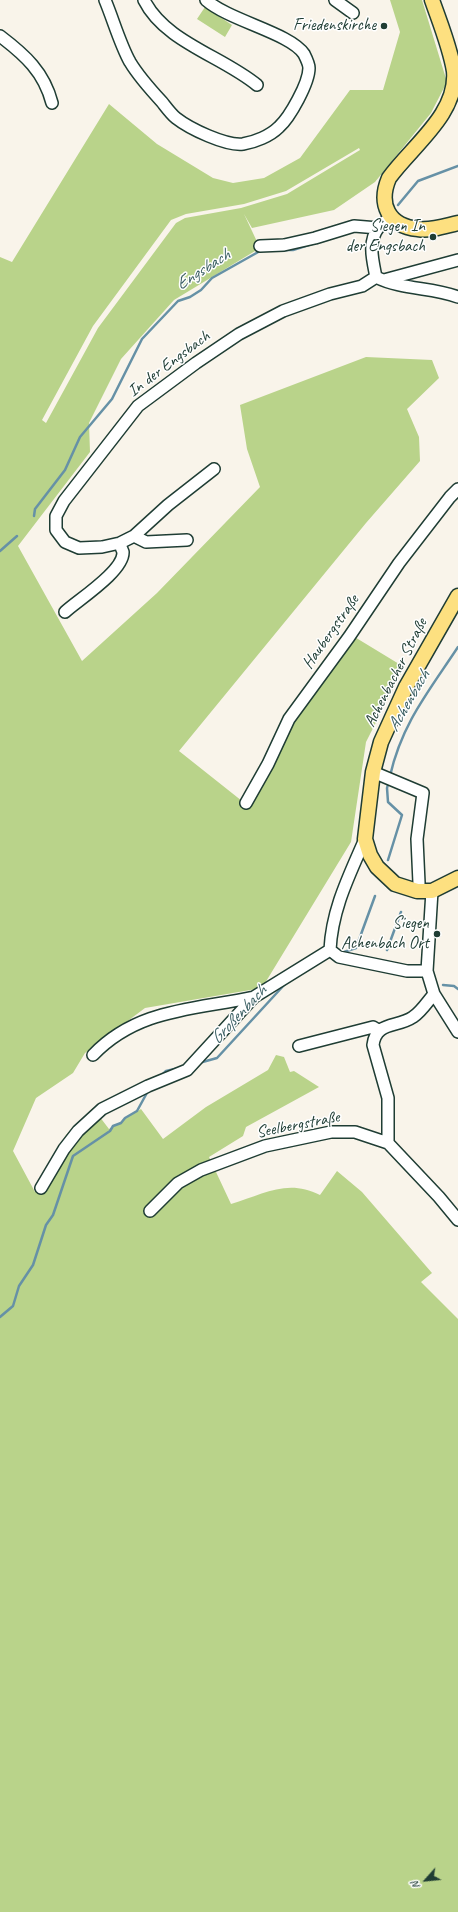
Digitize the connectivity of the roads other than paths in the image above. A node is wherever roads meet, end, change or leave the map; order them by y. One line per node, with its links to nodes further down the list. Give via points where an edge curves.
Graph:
1 (105, 0): 3 (street, via 129,60 144,84 176,118 207,135 230,143 242,144 267,136 279,127 294,106 306,83 309,68 307,60 298,48 283,38 234,18)
2 (144, 0): 8 (street, via 173,34 242,72)
3 (206, 0)
4 (335, 0): 6 (street)
5 (432, 0): 10 (main road, via 454,70 453,91 444,113 390,178 385,188 385,201)
6 (353, 13)
7 (0, 36): 9 (street, via 19,51 39,73 48,87)
8 (257, 85)
9 (52, 103)
10 (391, 217): 11 (main road, via 398,223 418,229); 12 (street)
11 (458, 223)
12 (378, 228): 13 (street, via 354,226 303,241); 15 (street, via 371,253)
13 (260, 246)
14 (458, 260): 15 (street, In der Engsbach)
15 (380, 279): 16 (street); 21 (street, In der Engsbach, via 284,311 239,334 138,406 64,501 56,516 56,530 66,542 79,548 102,548)
16 (458, 296)
17 (214, 469): 19 (street, In der Engsbach)
18 (458, 489): 25 (street, Haubergstraße, via 400,563 350,637 289,718 268,764)
19 (134, 536): 20 (street, via 146,542); 21 (street, In der Engsbach)
20 (187, 540)
21 (120, 543): 23 (street, via 123,553 117,567)
22 (458, 596): 24 (main road, Achenbacher Straße, via 406,687 381,742)
23 (65, 612)
24 (373, 772): 26 (main road, Achenbacher Straße); 28 (street, via 423,792 417,839)
25 (246, 803)
26 (365, 839): 28 (main road, Achenbacher Straße, via 370,855 385,877 395,884); 30 (street, via 339,899)
27 (458, 878): 29 (main road, Achenbacher Straße)
28 (418, 891): 29 (main road, Achenbacher Straße)
29 (432, 891): 31 (street)
30 (330, 950): 31 (street, via 339,957 352,960 407,971); 33 (street)
31 (427, 971): 32 (street)
32 (434, 994): 34 (street, via 413,1017); 35 (street)
33 (254, 997): 37 (street, via 225,1004 172,1011 138,1023 103,1045); 39 (street, via 187,1070 141,1089 102,1109 87,1121 64,1149)
34 (378, 1030): 36 (street, via 373,1027); 38 (street, via 373,1045 388,1098)
35 (458, 1032)
36 (299, 1046)
37 (93, 1055)
38 (388, 1143): 40 (street, Seelbergstraße, via 356,1132 331,1132 265,1146 201,1170 178,1184); 41 (street, Seelbergstraße)
39 (41, 1188)
40 (150, 1211)
41 (458, 1220)

